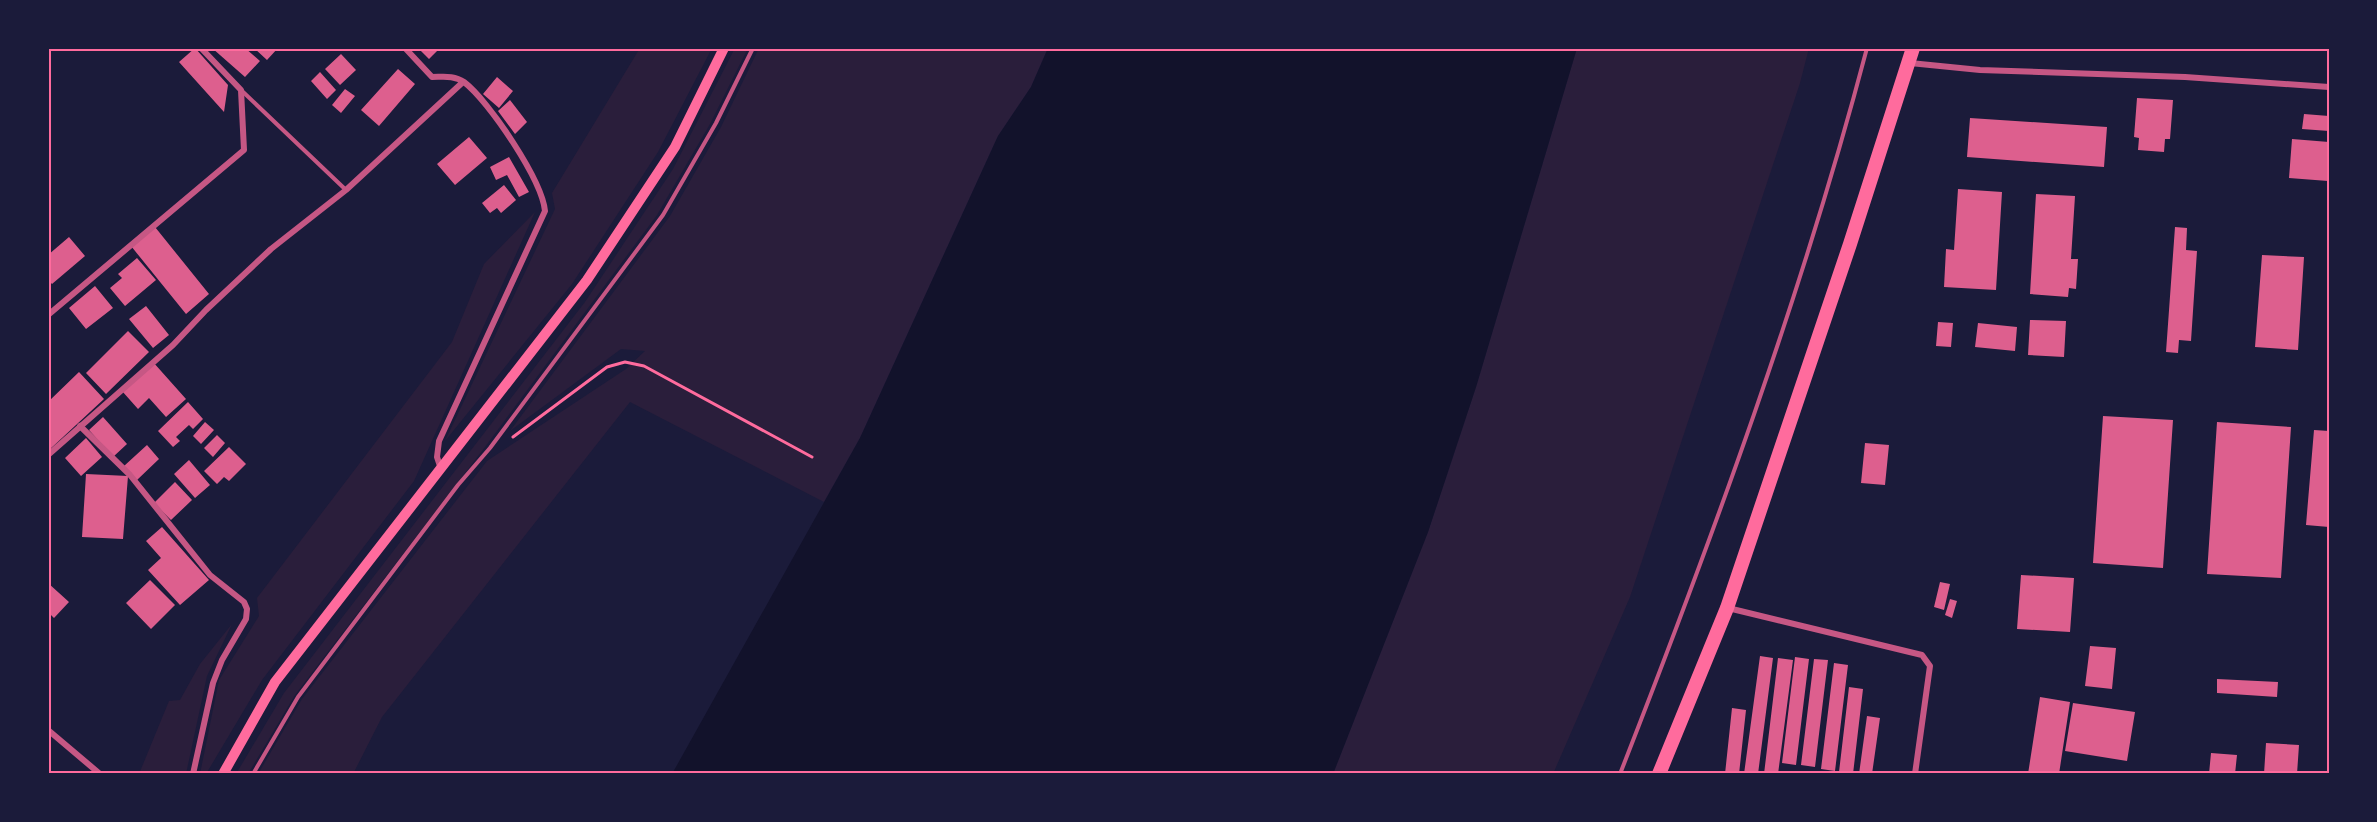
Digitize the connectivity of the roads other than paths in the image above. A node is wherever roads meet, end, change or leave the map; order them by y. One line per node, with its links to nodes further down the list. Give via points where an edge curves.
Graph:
1 (201, 48): 10 (street)
2 (405, 48): 8 (street, via 432,77 450,76)
3 (724, 48): 15 (main road, via 675,147 587,280)
4 (753, 48): 21 (lane, via 716,123 663,215 298,697)
5 (1867, 48): 22 (lane, via 1785,323 1688,600)
6 (1912, 48): 7 (highway)
7 (1909, 63): 9 (street); 16 (highway)
8 (463, 82): 11 (street); 15 (street, via 484,102 538,184 545,211 440,441 437,457)
9 (2329, 87)
10 (241, 90): 11 (lane); 12 (street, via 244,150)
11 (346, 190): 13 (street, via 271,249 173,345)
12 (48, 315)
13 (80, 426): 14 (street); 19 (street, via 130,475 210,575 244,602 247,609 246,619 213,683)
14 (48, 454)
15 (441, 470): 20 (main road, via 275,682)
16 (1727, 608): 23 (highway); 24 (street, via 1922,654 1930,666)
17 (48, 730): 18 (street)
18 (100, 774)
19 (193, 774)
20 (223, 774)
21 (253, 774)
22 (1620, 774)
23 (1659, 774)
24 (1915, 774)

